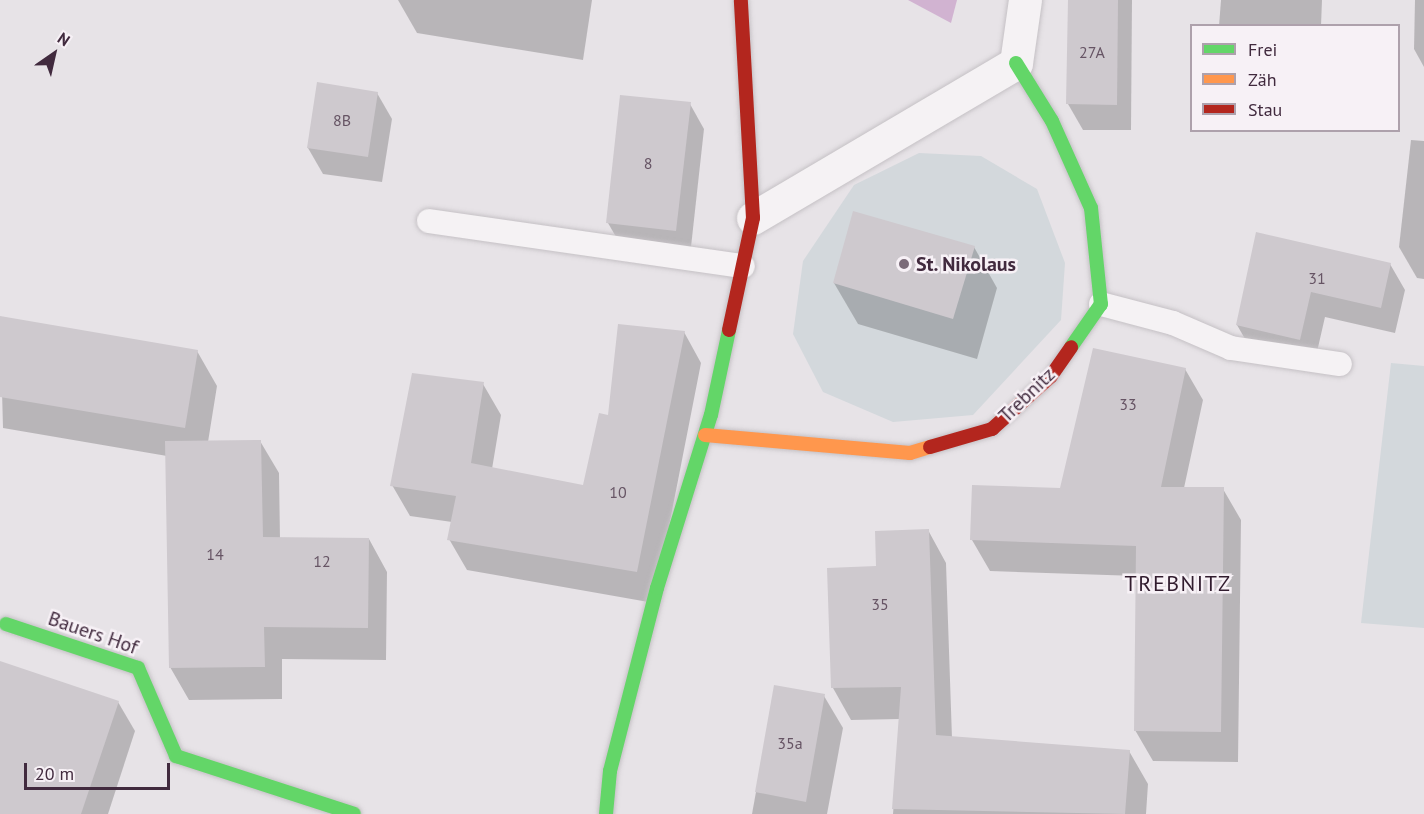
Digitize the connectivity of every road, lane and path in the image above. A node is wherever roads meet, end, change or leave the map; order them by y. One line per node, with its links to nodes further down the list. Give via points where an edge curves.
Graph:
1 (741, 0): 4 (street)
2 (1025, 0): 3 (street)
3 (1016, 63): 4 (street); 7 (street, via 1052,121 1091,208)
4 (753, 218): 6 (street)
5 (429, 221): 6 (lane)
6 (743, 266): 9 (street)
7 (1101, 304): 8 (lane, via 1173,323 1231,348); 9 (street, Trebnitz, via 1051,376 992,429 910,453)
8 (1340, 364)
9 (705, 435): 12 (street, via 651,611 610,771)
10 (6, 624): 11 (street, Bauers Hof, via 138,668 176,756)
11 (354, 814)
12 (606, 814)

